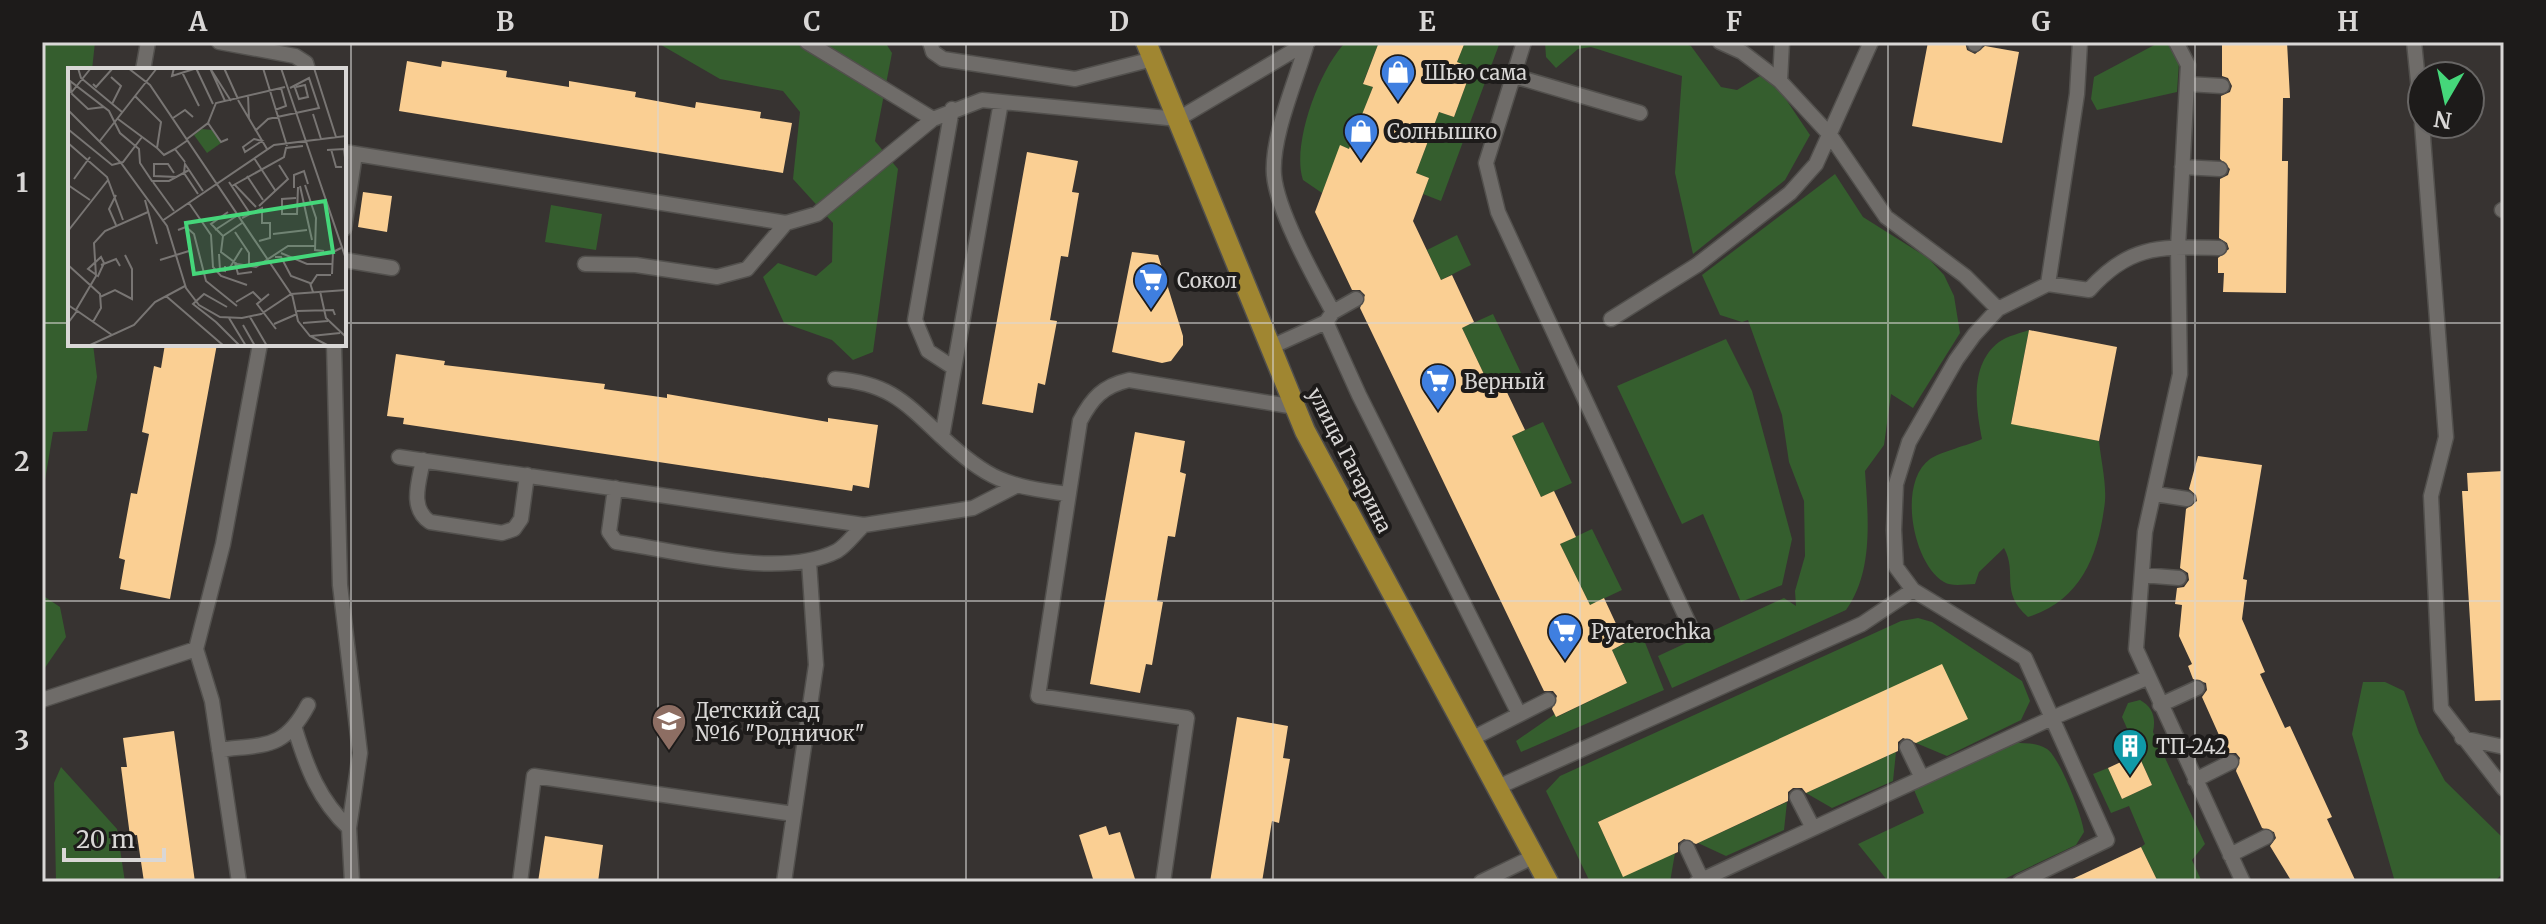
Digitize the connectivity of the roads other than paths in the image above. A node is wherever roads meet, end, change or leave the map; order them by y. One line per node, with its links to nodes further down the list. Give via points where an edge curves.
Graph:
1 (148, 42): 14 (lane)
2 (219, 42): 15 (lane, via 295,56)
3 (807, 42): 23 (lane)
4 (930, 42): 13 (lane, via 943,59 1075,79)
5 (1524, 42): 16 (lane)
6 (1720, 42): 17 (lane)
7 (1782, 42): 17 (lane)
8 (1871, 42): 25 (lane)
9 (2080, 42): 37 (lane)
10 (2176, 42): 18 (lane, via 2188,65)
11 (1308, 43): 12 (lane); 40 (lane, via 1277,146 1274,176)
12 (1285, 49): 24 (lane)
13 (1150, 51): 24 (main road, улица Гагарина)
14 (143, 68)
15 (307, 68)
16 (1514, 76): 22 (lane); 62 (lane, via 1486,163 1498,212)
17 (1780, 81): 25 (lane)
18 (2187, 84): 19 (lane); 28 (lane)
19 (2222, 86)
20 (1001, 102): 21 (lane, via 982,100); 24 (lane); 45 (lane)
21 (952, 109): 23 (lane); 45 (lane, via 915,320 928,351)
22 (1640, 113)
23 (933, 119): 31 (lane, via 817,214)
24 (1178, 119): 44 (main road, улица Гагарина)
25 (1830, 135): 39 (lane, via 1886,217 1965,276); 41 (lane, via 1816,164 1790,193 1697,265)
26 (2423, 140): 73 (lane, via 2446,437 2431,496 2441,708)
27 (350, 153): 30 (lane); 31 (lane)
28 (2182, 167): 29 (lane); 32 (lane)
29 (2220, 169)
30 (346, 204)
31 (786, 223): 35 (lane, via 747,269 717,277 636,265)
32 (2178, 247): 33 (lane); 37 (lane, via 2146,250 2110,267 2089,290); 55 (lane, via 2180,374)
33 (2219, 248)
34 (346, 260): 36 (lane)
35 (585, 264)
36 (392, 268)
37 (2048, 284): 39 (lane)
38 (1356, 299): 40 (lane)
39 (1998, 309): 61 (lane, via 1924,410 1904,456 1896,484 1896,567)
40 (1329, 317): 44 (lane); 70 (lane, via 1366,409)
41 (1611, 319)
42 (260, 346): 63 (lane, via 223,544)
43 (334, 346): 85 (lane, via 340,585 360,753)
44 (1271, 347): 47 (main road, улица Гагарина)
45 (954, 368): 48 (lane)
46 (835, 379): 48 (lane, via 869,382 905,402)
47 (1295, 407): 54 (lane, via 1129,380 1110,385 1091,400 1080,421); 74 (main road, улица Гагарина)
48 (942, 437): 52 (lane, via 976,469)
49 (399, 457): 50 (lane)
50 (423, 460): 51 (lane); 51 (lane, via 416,503 420,516 502,533 521,519)
51 (527, 475): 53 (lane)
52 (1014, 487): 54 (lane); 57 (lane, via 973,508)
53 (615, 488): 57 (lane); 58 (lane, via 609,532 616,542 773,565)
54 (1068, 494): 96 (lane, via 1038,696 1187,718)
55 (2155, 494): 56 (lane); 59 (lane)
56 (2187, 499)
57 (864, 525): 58 (lane, via 840,549)
58 (809, 562): 84 (lane, via 816,665)
59 (2142, 575): 60 (lane); 64 (lane, via 2136,649)
60 (2179, 578)
61 (1913, 590): 71 (lane, via 2025,658); 81 (lane, via 1862,624)
62 (1692, 630)
63 (196, 649): 66 (lane); 77 (lane, via 212,701)
64 (2147, 678): 69 (lane); 71 (lane)
65 (2197, 688): 69 (lane)
66 (42, 700)
67 (1548, 700): 70 (lane)
68 (308, 705): 72 (lane)
69 (2160, 705): 80 (lane)
70 (1519, 714): 74 (lane)
71 (2052, 718): 79 (lane); 99 (lane, via 2107,840)
72 (295, 729): 77 (lane, via 273,742); 85 (lane, via 308,772 330,811)
73 (2461, 738): 76 (lane); 82 (lane)
74 (1471, 739): 81 (main road, улица Гагарина)
75 (1907, 747): 79 (lane)
76 (2504, 747)
77 (219, 750): 92 (lane)
78 (2231, 762): 80 (lane)
79 (1922, 778): 86 (lane)
80 (2195, 780): 89 (lane)
81 (1498, 787): 90 (main road, улица Гагарина)
82 (2504, 789)
83 (1797, 797): 86 (lane)
84 (794, 814): 94 (lane, via 534,776); 95 (lane)
85 (349, 828): 93 (lane)
86 (1813, 828): 91 (lane)
87 (2266, 837): 89 (lane)
88 (1687, 848): 91 (lane)
89 (2230, 855): 100 (lane)
90 (1535, 856): 97 (lane); 98 (main road, улица Гагарина)
91 (1699, 881)
92 (239, 882)
93 (352, 882)
94 (520, 882)
95 (784, 882)
96 (1163, 882)
97 (1481, 882)
98 (1548, 882)
99 (2020, 882)
100 (2243, 882)

